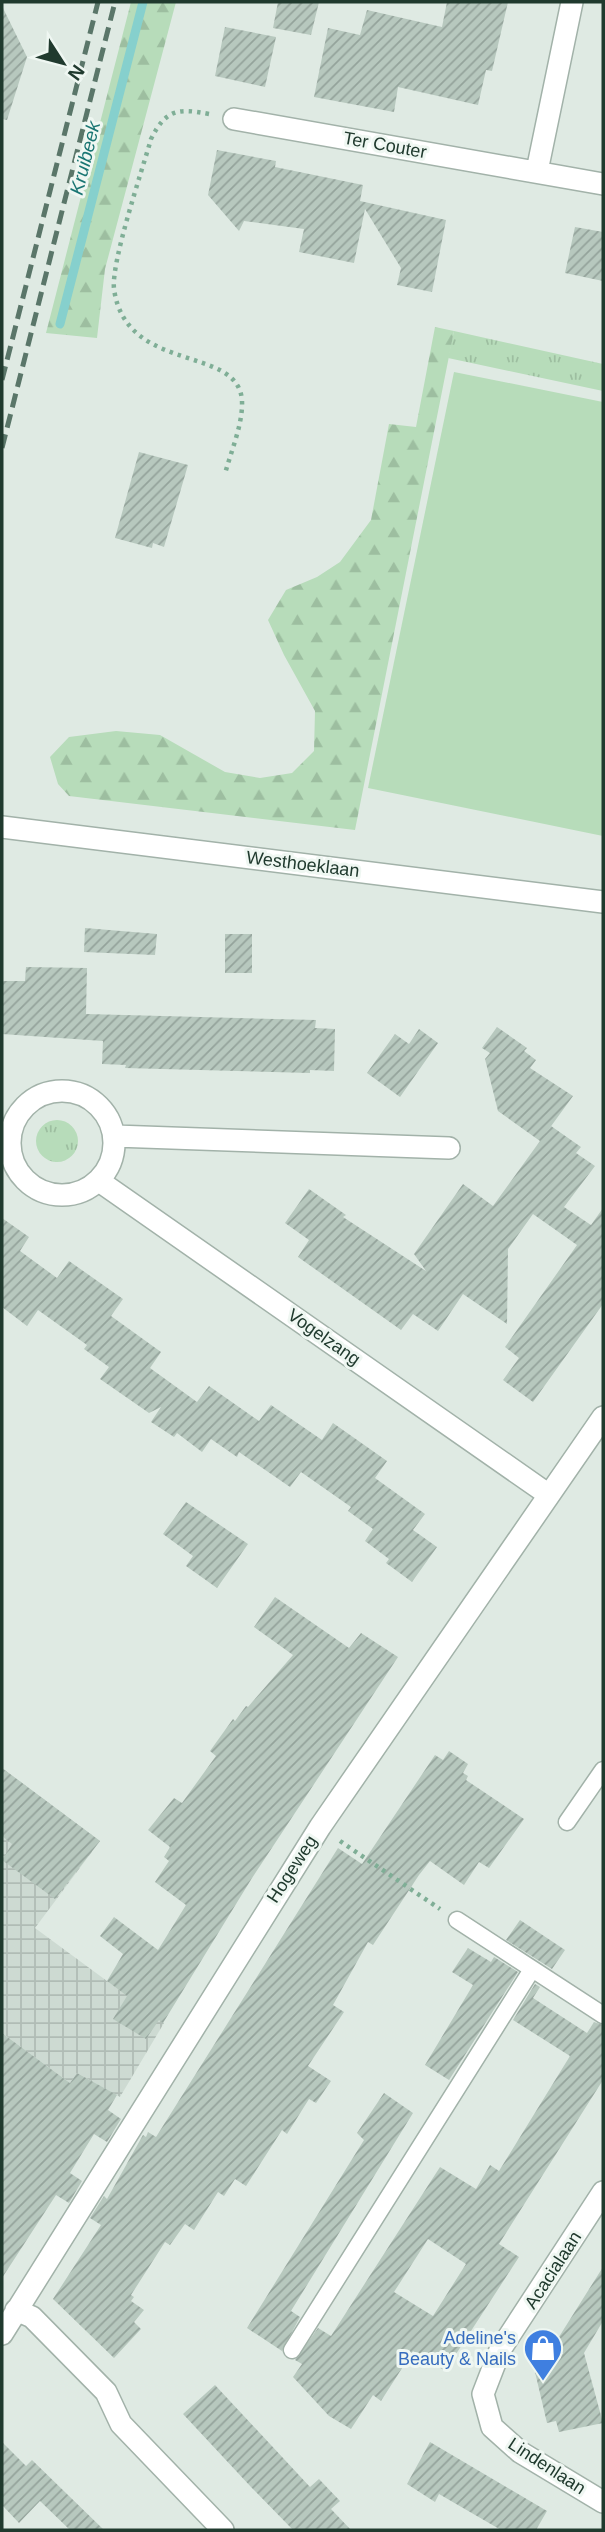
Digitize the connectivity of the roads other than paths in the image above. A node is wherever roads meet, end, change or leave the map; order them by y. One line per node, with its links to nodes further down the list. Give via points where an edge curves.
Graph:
1 (572, 2): 3 (street)
2 (234, 119): 3 (street, Ter Couter)
3 (537, 171): 4 (street, Ter Couter)
4 (603, 184)
5 (2, 827): 6 (street, Westhoeklaan)
6 (603, 902)
7 (115, 1136): 8 (street); 9 (street, via 110,1166); 9 (street, via 98,1104 73,1091 37,1096 22,1108 13,1124 9,1147 14,1165 24,1180 40,1191 76,1194)
8 (449, 1148)
9 (99, 1181): 11 (street, Vogelzang)
10 (603, 1417): 11 (street, Hogeweg)
11 (550, 1494): 18 (street, Hogeweg, via 320,1827)
12 (603, 1770): 13 (lane)
13 (567, 1822)
14 (457, 1920): 15 (lane)
15 (531, 1971): 16 (lane); 20 (lane)
16 (603, 2015)
17 (603, 2192): 21 (street, Acacialaan, via 500,2350 483,2394)
18 (16, 2310): 19 (street, Hogeweg); 23 (street, via 32,2317 106,2392 121,2424)
19 (2, 2334)
20 (292, 2350)
21 (492, 2427): 22 (street, Lindenlaan, via 520,2452)
22 (603, 2502)
23 (223, 2530)

